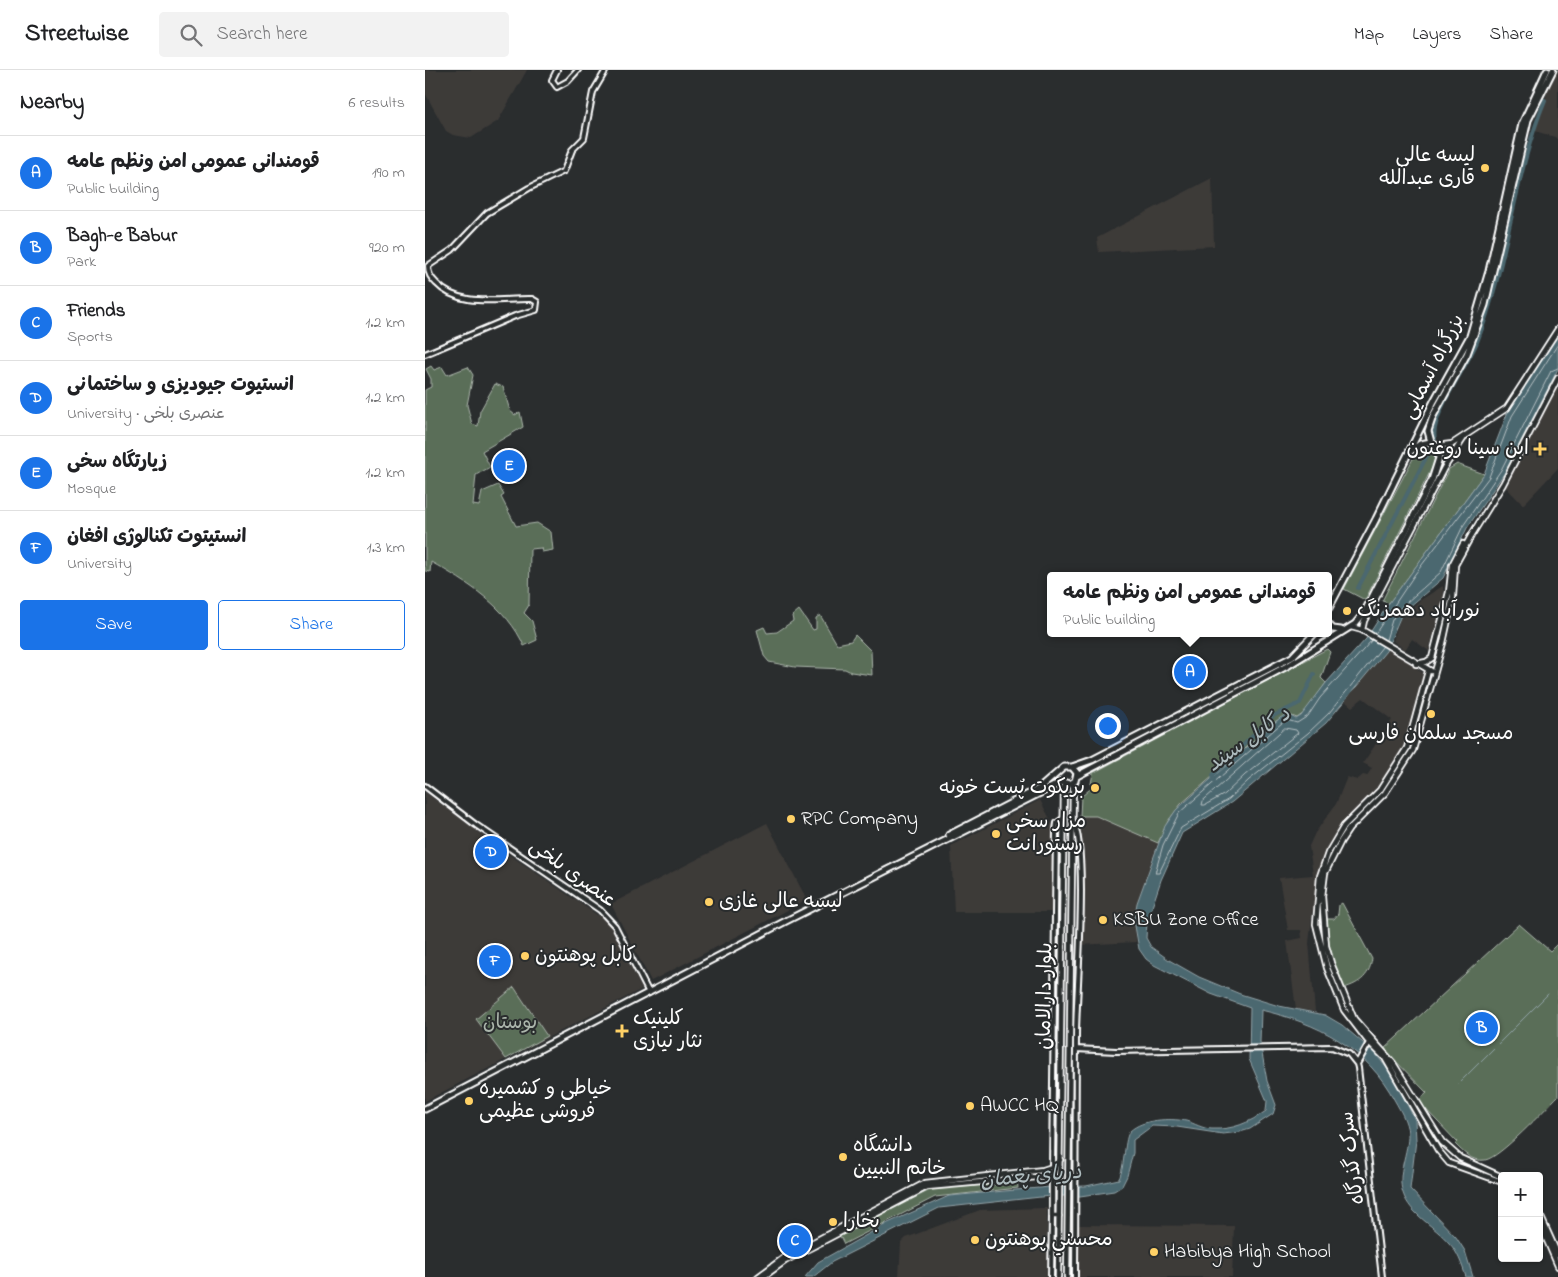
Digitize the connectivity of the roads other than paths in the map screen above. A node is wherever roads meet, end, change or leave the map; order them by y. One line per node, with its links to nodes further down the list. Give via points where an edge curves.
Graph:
1 (557, 70): 2 (street, via 552,80 557,87)
2 (578, 70)
3 (606, 70): 7 (street, via 593,92 584,138 573,147 564,171 487,214 452,250 428,266 431,277 440,287 464,298 532,299 537,302 536,310)
4 (1547, 70): 11 (highway, بزرگراه آسمایی, via 1522,124 1489,271 1469,336)
5 (1553, 70): 10 (highway, بزرگراه آسمایی, via 1528,120 1485,305 1467,354 1428,431)
6 (1558, 329): 9 (main road, via 1507,408)
7 (425, 354)
8 (1558, 378): 12 (main road)
9 (1465, 436): 10 (main road, via 1452,444); 17 (main road, via 1444,468)
10 (1433, 444): 11 (highway, via 1421,444); 14 (highway, بزرگراه آسمایی, via 1439,458 1432,480 1364,613)
11 (1408, 454): 13 (highway, بزرگراه آسمایی)
12 (1503, 484): 19 (main road, via 1468,534 1452,564 1449,592 1432,658); 21 (main road, via 1455,565 1453,597)
13 (1332, 602)
14 (1351, 627): 16 (highway); 17 (main road)
15 (1332, 628): 16 (highway)
16 (1343, 630): 24 (highway, via 1277,672)
17 (1362, 630): 19 (main road)
18 (1311, 637): 22 (highway, via 1292,657 1249,681)
19 (1416, 664): 20 (main road)
20 (1427, 671): 21 (main road); 32 (main road, via 1407,748 1380,790 1344,826 1322,868 1316,913 1318,936 1344,1010)
21 (1434, 672): 32 (main road, via 1413,750 1385,793 1349,829 1325,873 1325,941)
22 (1072, 767): 23 (highway, via 1067,766); 24 (highway)
23 (1060, 771): 25 (highway); 30 (highway, via 1027,796 955,832)
24 (1077, 776): 26 (highway)
25 (1063, 783): 26 (highway); 28 (main road, بلوار دارالامان); 30 (highway)
26 (1073, 783): 29 (main road, بلوار دارالامان)
27 (425, 786): 31 (street, عنصری بلخی, via 600,910 615,926)
28 (1064, 818): 37 (main road, بلوار دارالامان); 40 (street, via 1057,823)
29 (1072, 820): 34 (street, via 1078,833 1080,884); 38 (main road, بلوار دارالامان)
30 (948, 839): 31 (highway)
31 (649, 993): 36 (highway)
32 (1353, 1021): 33 (main road)
33 (1369, 1042): 35 (street); 41 (main road, via 1393,1063 1442,1142 1460,1158); 42 (main road, via 1385,1058 1434,1143 1449,1162)
34 (1076, 1049): 35 (street, via 1332,1047 1349,1054); 57 (street)
35 (1358, 1063): 58 (street, سرک گذرگاه)
36 (425, 1109)
37 (1060, 1147): 38 (main road); 39 (main road, بلوار دارالامان)
38 (1068, 1147): 49 (main road, بلوار دارالامان)
39 (1060, 1160): 40 (main road); 44 (main road, بلوار دارالامان)
40 (1052, 1167): 46 (main road, via 925,1183)
41 (1498, 1176)
42 (1498, 1180)
43 (1052, 1216): 44 (main road); 46 (main road, via 1052,1178 1047,1175 937,1185); 54 (street)
44 (1059, 1216): 48 (main road)
45 (1541, 1217): 50 (main road)
46 (838, 1230): 52 (main road, via 785,1257); 53 (main road)
47 (1543, 1231): 51 (main road)
48 (1059, 1247): 49 (main road); 55 (main road)
49 (1067, 1247): 56 (main road)
50 (1558, 1255)
51 (1558, 1266)
52 (758, 1277)
53 (763, 1277)
54 (1051, 1277)
55 (1058, 1277)
56 (1067, 1277)
57 (1075, 1277)
58 (1382, 1277)

